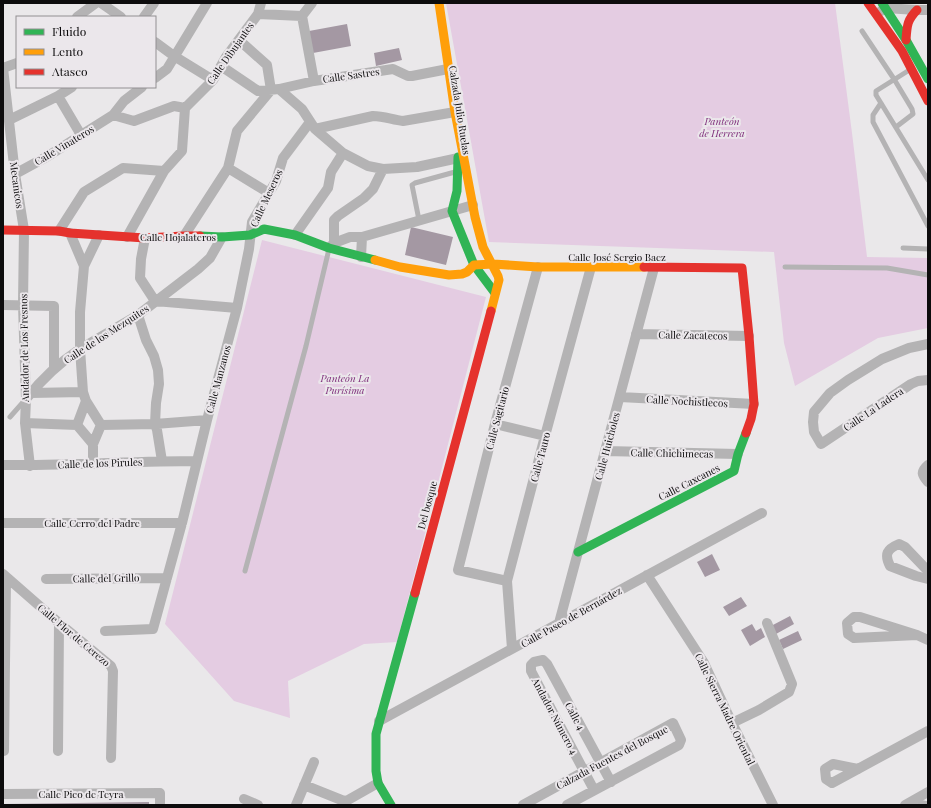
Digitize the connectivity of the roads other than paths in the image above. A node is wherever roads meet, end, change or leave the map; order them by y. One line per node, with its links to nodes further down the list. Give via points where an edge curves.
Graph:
1 (96, 3): 13 (street)
2 (101, 3): 14 (street)
3 (154, 3): 15 (street)
4 (206, 3): 21 (street)
5 (261, 3): 12 (street, Calle Dibujantes)
6 (312, 3): 16 (street)
7 (432, 3): 25 (street, Calzada Julio Ruelas)
8 (439, 3): 25 (street, Calzada Julio Ruelas)
9 (877, 6): 10 (street); 19 (street); 26 (street)
10 (917, 10): 11 (street); 19 (street, via 907,25)
11 (928, 10)
12 (258, 14): 16 (street); 18 (street, Calle Dibujantes)
13 (78, 16)
14 (120, 16)
15 (145, 16)
16 (302, 16): 31 (street)
17 (862, 31): 28 (lane)
18 (239, 40): 23 (street, Calle Dibujantes); 34 (street, via 267,65)
19 (906, 40): 29 (street)
20 (156, 43): 21 (street)
21 (174, 56): 27 (street, via 167,69); 30 (street)
22 (16, 63): 24 (street)
23 (221, 66): 30 (street, Calle Dibujantes); 34 (street, Calle Sastres, via 258,91)
24 (3, 68): 41 (street, Mecanicos)
25 (445, 69): 31 (street, Calle Sastres, via 412,76 393,69); 39 (street, Calzada Julio Ruelas)
26 (911, 69): 28 (lane); 36 (street)
27 (156, 77)
28 (894, 79): 37 (lane, via 876,91); 43 (lane, via 913,114)
29 (928, 79)
30 (213, 80): 38 (street, Calle Dibujantes)
31 (314, 80): 34 (street, Calle Sastres)
32 (70, 88): 35 (street)
33 (141, 88): 40 (street, Calle Vinateros, via 124,101)
34 (275, 89): 42 (street, via 302,109); 47 (street, via 237,131)
35 (58, 96): 41 (street); 44 (street)
36 (928, 101)
37 (881, 103): 43 (lane); 57 (lane, via 873,115 873,122)
38 (185, 108): 40 (street, via 174,106 134,121); 50 (street, via 182,151)
39 (452, 113): 42 (street, via 403,121 373,116); 46 (street, Calzada Julio Ruelas)
40 (113, 115): 44 (street, Calle Vinateros)
41 (9, 120): 51 (street, Mecanicos)
42 (312, 125): 45 (street); 53 (street, Calle Meseros, via 283,158 276,181)
43 (896, 127): 52 (lane)
44 (82, 135): 51 (street, Calle Vinateros)
45 (343, 153): 48 (street, via 368,166); 64 (street, via 331,172 328,188)
46 (461, 157): 48 (street, via 417,167); 49 (street, Calzada Julio Ruelas)
47 (228, 168): 53 (street); 65 (street)
48 (384, 170): 70 (street, via 364,198 334,220)
49 (462, 170): 54 (street, Calzada Julio Ruelas); 55 (street, Calzada Julio Ruelas); 56 (lane, via 412,186)
50 (164, 172): 60 (street, via 123,168 84,192); 67 (street)
51 (15, 174): 59 (street, Mecanicos)
52 (928, 180)
53 (269, 192): 63 (street, Calle Meseros, via 252,222)
54 (473, 205): 55 (street); 75 (street, Calzada Julio Ruelas, via 483,247)
55 (452, 211): 56 (street); 74 (street)
56 (419, 220): 66 (street)
57 (928, 226)
58 (3, 230): 59 (street, Calle Hojalateros)
59 (24, 230): 60 (street, Calle Hojalateros); 86 (street, Andador de Los Fresnos)
60 (59, 231): 61 (street, Calle Hojalateros)
61 (70, 233): 62 (street, Calle Hojalateros); 76 (street)
62 (99, 235): 67 (street, Calle Hojalateros); 76 (street)
63 (250, 235): 64 (street, Calle Hojalateros, via 264,229); 68 (street, Calle Hojalateros); 87 (street, Calle Manzanos)
64 (295, 235): 70 (street, Calle Hojalateros)
65 (184, 236): 68 (street, Calle Hojalateros); 69 (street, Calle Hojalateros)
66 (362, 236): 70 (street, via 350,237); 73 (street)
67 (127, 237): 69 (street, Calle Hojalateros)
68 (222, 237): 84 (street, Calle de los Mezquites, via 210,258)
69 (145, 238): 84 (street, via 140,278)
70 (331, 245): 73 (street, Calle Hojalateros); 121 (lane)
71 (903, 248): 72 (lane)
72 (928, 248)
73 (361, 257): 74 (street, Calle Hojalateros, via 449,275 467,272)
74 (474, 264): 75 (street); 83 (street)
75 (493, 264): 77 (street, Calle José Sergio Baez); 83 (street, Del bosque, via 499,280)
76 (84, 266): 92 (street)
77 (538, 267): 78 (street, Calle José Sergio Baez); 103 (street, Calle Sagitario)
78 (591, 267): 80 (street, Calle José Sergio Baez); 106 (street, Calle Tauro)
79 (785, 267): 82 (lane, via 887,268)
80 (654, 268): 81 (street, Calle José Sergio Baez); 89 (street, Calle Huicholes)
81 (742, 268): 90 (street, Calle Caxcanes)
82 (928, 275)
83 (495, 293): 137 (street, Del bosque)
84 (155, 301): 87 (street); 88 (street, Calle de los Mezquites)
85 (3, 305): 86 (street)
86 (23, 305): 93 (street, via 54,306); 95 (street, Andador de Los Fresnos)
87 (237, 308): 100 (street, Calle Manzanos)
88 (138, 315): 92 (street, Calle de los Mezquites); 102 (street, via 158,370)
89 (636, 334): 90 (street, Calle Zacatecos); 97 (street, Calle Huicholes)
90 (749, 336): 98 (street, Calle Caxcanes)
91 (928, 344): 94 (street, Calle La Ladera, via 908,348 882,359 830,393 814,412 814,432 820,444 910,384)
92 (80, 349): 93 (street, Calle de los Mezquites); 96 (street)
93 (54, 368): 95 (street, Calle de los Mezquites)
94 (928, 380)
95 (28, 396): 96 (street); 99 (lane, Calle de los Mezquites); 101 (street, Andador de Los Fresnos)
96 (85, 396): 104 (street); 105 (street)
97 (620, 397): 98 (street, Calle Nochistlecos); 108 (street, Calle Huicholes)
98 (754, 404): 109 (street, Calle Caxcanes)
99 (10, 417)
100 (207, 420): 102 (street); 111 (street, Calle Manzanos)
101 (25, 423): 104 (street); 115 (street, Andador de Los Fresnos)
102 (155, 424): 105 (street); 110 (street)
103 (495, 424): 106 (street); 128 (street, Calle Sagitario, via 458,570)
104 (76, 425): 107 (street)
105 (101, 425): 107 (street)
106 (545, 436): 128 (street, Calle Tauro)
107 (93, 444): 112 (street)
108 (605, 451): 109 (street, Calle Chichimecas); 120 (street, Calle Huicholes)
109 (738, 454): 120 (street, Calle Caxcanes, via 734,471)
110 (162, 461): 111 (street, Calle de los Pirules); 112 (street, Calle de los Pirules)
111 (197, 461): 119 (street, Calle Manzanos)
112 (93, 464): 115 (street, Calle de los Pirules)
113 (3, 465): 115 (street, Calle de los Pirules)
114 (928, 465): 116 (street, via 923,473)
115 (30, 466)
116 (926, 480)
117 (762, 513): 124 (street, Calle Paseo de Bernárdez)
118 (3, 523): 119 (street, Calle Cerro del Padre)
119 (182, 523): 125 (street, Calle Manzanos)
120 (578, 552): 130 (street, Calle Huicholes)
121 (245, 571)
122 (928, 571): 127 (street, via 899,544 892,547 887,554 886,559 890,566)
123 (5, 575): 129 (street, Calle Flor de Cerezo); 140 (street)
124 (648, 575): 130 (street, Calle Paseo de Bernárdez); 138 (street, Calle Sierra Madre Oriental, via 704,663)
125 (167, 578): 126 (street, Calle del Grillo); 132 (street, Calle Manzanos, via 154,628)
126 (46, 579)
127 (928, 579)
128 (507, 581): 135 (street, Calle Tauro)
129 (59, 623): 141 (street); 142 (street, Calle Flor de Cerezo, via 111,666 113,671)
130 (559, 623): 135 (street, Calle Paseo de Bernárdez)
131 (767, 623): 138 (street, via 792,684 789,692)
132 (104, 631)
133 (917, 635): 133 (street, via 860,617 854,617 847,623 848,634 854,638); 134 (street)
134 (928, 640)
135 (512, 649): 137 (street, Calle Paseo de Bernárdez)
136 (534, 662): 144 (street, Calle 4, via 543,660 547,664); 146 (street, Andador Número 4, via 531,671)
137 (379, 721): 148 (street, Del bosque, via 376,734)
138 (732, 723): 162 (street, Calle Sierra Madre Oriental)
139 (928, 731): 145 (street)
140 (4, 751)
141 (58, 751)
142 (111, 758)
143 (314, 762): 149 (street)
144 (600, 763): 146 (street, Calzada Fuentes del Bosque); 147 (street, Calle 4); 147 (street, Calzada Fuentes del Bosque, via 673,723 681,740 679,745)
145 (858, 769)
146 (584, 772): 150 (street, Andador Número 4); 160 (street, Calzada Fuentes del Bosque)
147 (611, 782): 150 (street, Calzada Fuentes del Bosque)
148 (378, 783): 149 (street, via 344,801); 159 (street)
149 (304, 786): 158 (street)
150 (594, 790): 161 (street, Calzada Fuentes del Bosque)
151 (928, 792): 154 (street)
152 (3, 794): 156 (street, Calle Pico de Teyra, via 160,793)
153 (244, 799): 157 (street)
154 (918, 802): 155 (lane); 163 (street)
155 (928, 804)
156 (160, 805)
157 (258, 805)
158 (296, 805)
159 (391, 805)
160 (523, 805)
161 (567, 805)
162 (773, 805)
163 (906, 805)

